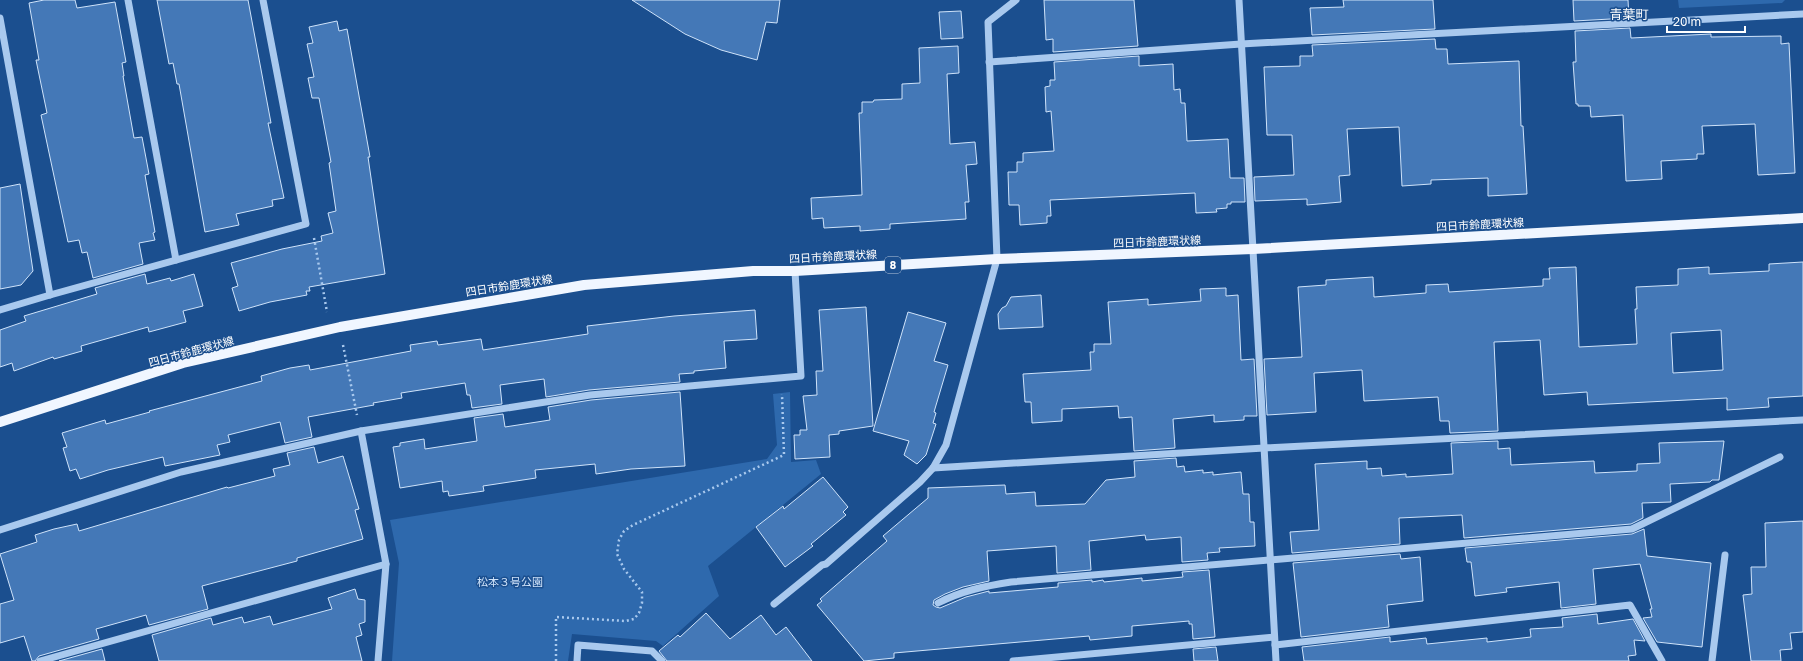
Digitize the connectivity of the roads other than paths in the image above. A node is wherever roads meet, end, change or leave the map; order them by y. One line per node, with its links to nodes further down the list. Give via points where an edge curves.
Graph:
1 (128, 0): 12 (street)
2 (263, 0): 12 (street, via 306,224)
3 (1016, 0): 8 (street, via 988,22)
4 (1239, 0): 7 (street)
5 (1803, 14): 7 (street)
6 (0, 18): 14 (street)
7 (1241, 44): 8 (street); 10 (street)
8 (989, 62): 11 (street)
9 (1803, 218): 10 (main road, 四日市鈴鹿環状線 / 8)
10 (1253, 249): 11 (main road, 四日市鈴鹿環状線 / 8); 19 (street)
11 (997, 259): 13 (main road, 四日市鈴鹿環状線 / 8); 21 (street, via 946,445)
12 (176, 260): 14 (street)
13 (795, 271): 17 (main road, 四日市鈴鹿環状線 / 8, via 752,271 584,285 335,328 183,363); 18 (street, via 801,376 590,395)
14 (50, 295): 15 (street)
15 (0, 310)
16 (1803, 420): 19 (street)
17 (0, 422)
18 (361, 431): 22 (street, via 181,472); 25 (street)
19 (1264, 448): 21 (street); 24 (street)
20 (1780, 457): 24 (street, via 1632,529)
21 (933, 468): 27 (street, via 826,564)
22 (0, 530)
23 (1725, 555): 37 (street)
24 (1270, 560): 26 (street, via 1011,582 978,588); 28 (street)
25 (386, 564): 30 (street); 31 (street)
26 (938, 603)
27 (774, 604)
28 (1274, 636): 29 (street); 34 (street)
29 (1275, 645): 35 (street); 36 (street, via 1630,605)
30 (40, 661)
31 (378, 661)
32 (576, 661): 33 (street, via 578,645 652,650)
33 (662, 661)
34 (1013, 661)
35 (1276, 661)
36 (1662, 661)
37 (1712, 661)

